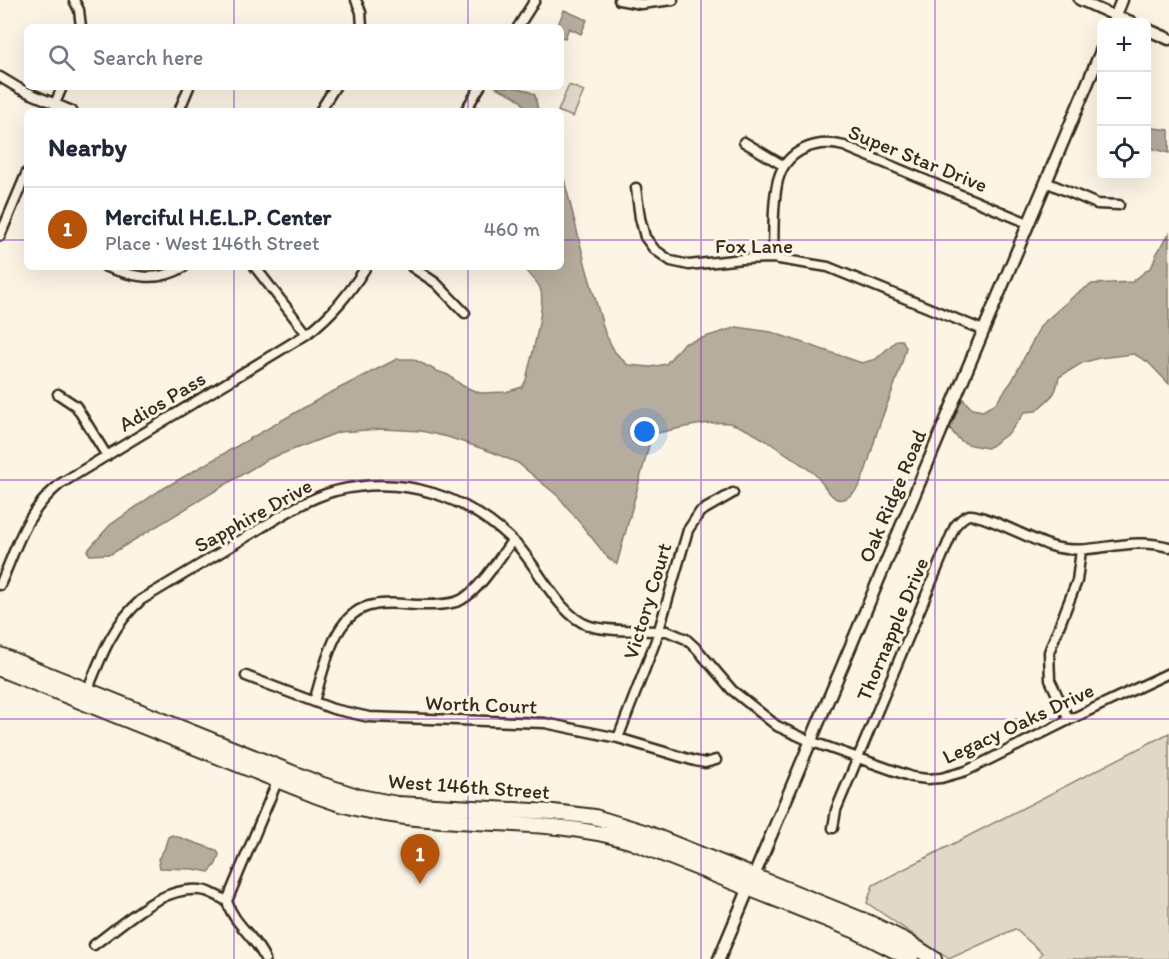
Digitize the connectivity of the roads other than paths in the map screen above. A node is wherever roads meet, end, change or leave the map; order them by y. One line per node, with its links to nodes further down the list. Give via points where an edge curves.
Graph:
1 (74, 0): 10 (street)
2 (356, 0): 11 (street)
3 (535, 0): 12 (street)
4 (619, 0): 5 (street, via 641,4)
5 (673, 0)
6 (1079, 0): 8 (street)
7 (1122, 0): 9 (street)
8 (1112, 18)
9 (1114, 18)
10 (81, 24)
11 (362, 24)
12 (520, 24)
13 (1151, 31): 14 (street)
14 (1169, 39)
15 (1097, 59): 28 (street, Oak Ridge Road)
16 (0, 77): 21 (street)
17 (61, 90): 21 (street)
18 (188, 90): 22 (street)
19 (333, 90): 23 (street)
20 (478, 90): 24 (street)
21 (54, 108)
22 (180, 108)
23 (322, 108)
24 (467, 108)
25 (744, 142): 26 (street)
26 (784, 166): 32 (street, Super Star Drive, via 806,147 836,144); 34 (street, via 777,188)
27 (24, 178): 31 (street)
28 (1046, 182): 30 (street, via 1097,204); 32 (street, Oak Ridge Road)
29 (636, 188): 34 (street, Fox Lane, via 645,237 665,258 689,265)
30 (1119, 205)
31 (3, 218): 33 (street)
32 (1028, 223): 41 (street, Oak Ridge Road)
33 (0, 236)
34 (773, 258): 41 (street, Fox Lane, via 842,271)
35 (115, 270): 36 (street, via 150,278)
36 (178, 270)
37 (257, 270): 42 (street)
38 (364, 270): 42 (street, Adios Pass, via 328,318)
39 (416, 270): 40 (street)
40 (465, 313)
41 (982, 330): 59 (street, Oak Ridge Road)
42 (308, 334): 44 (street, Adios Pass)
43 (58, 394): 44 (street, via 81,414)
44 (107, 456): 49 (street, Adios Pass, via 60,484 39,503 27,521)
45 (733, 493): 50 (street, Victory Court, via 699,512 688,530)
46 (512, 541): 50 (street, Sapphire Drive, via 579,621 595,627); 55 (street, Sapphire Drive, via 488,518 470,508 418,489 373,486 315,498 136,604 114,629); 56 (street, via 464,598 442,604 372,605 352,613 335,637)
47 (1169, 547): 48 (street, via 1138,542)
48 (1081, 550): 57 (street, via 1077,581 1052,641 1048,662 1050,680); 60 (street, Thornapple Drive, via 1049,546 975,515 965,517 955,526)
49 (0, 585)
50 (659, 631): 58 (street, Victory Court); 59 (street, Sapphire Drive, via 686,639 732,690 777,726)
51 (0, 655): 55 (main road, West 146th Street)
52 (0, 669): 55 (main road, West 146th Street)
53 (1169, 673): 57 (street, Legacy Oaks Drive)
54 (246, 676): 56 (street, Worth Court)
55 (85, 696): 62 (main road, West 146th Street)
56 (314, 701): 58 (street, Worth Court, via 385,719 545,723)
57 (1069, 720): 60 (street, Legacy Oaks Drive, via 966,771 941,778 912,777)
58 (618, 738): 61 (street, Worth Court, via 695,761)
59 (810, 741): 60 (street, Legacy Oaks Drive); 64 (street, Oak Ridge Road)
60 (857, 759): 63 (street, Thornapple Drive, via 836,810)
61 (716, 760)
62 (280, 775): 64 (main road, West 146th Street, via 397,804 595,817 632,828); 65 (street)
63 (833, 828)
64 (751, 882): 68 (street, Oak Ridge Road); 69 (main road, West 146th Street); 70 (main road, West 146th Street, via 870,923)
65 (227, 901): 66 (street, via 206,891 176,892 158,898); 67 (street, via 232,915)
66 (94, 945)
67 (265, 959)
68 (719, 959)
69 (911, 959)
70 (934, 959)

